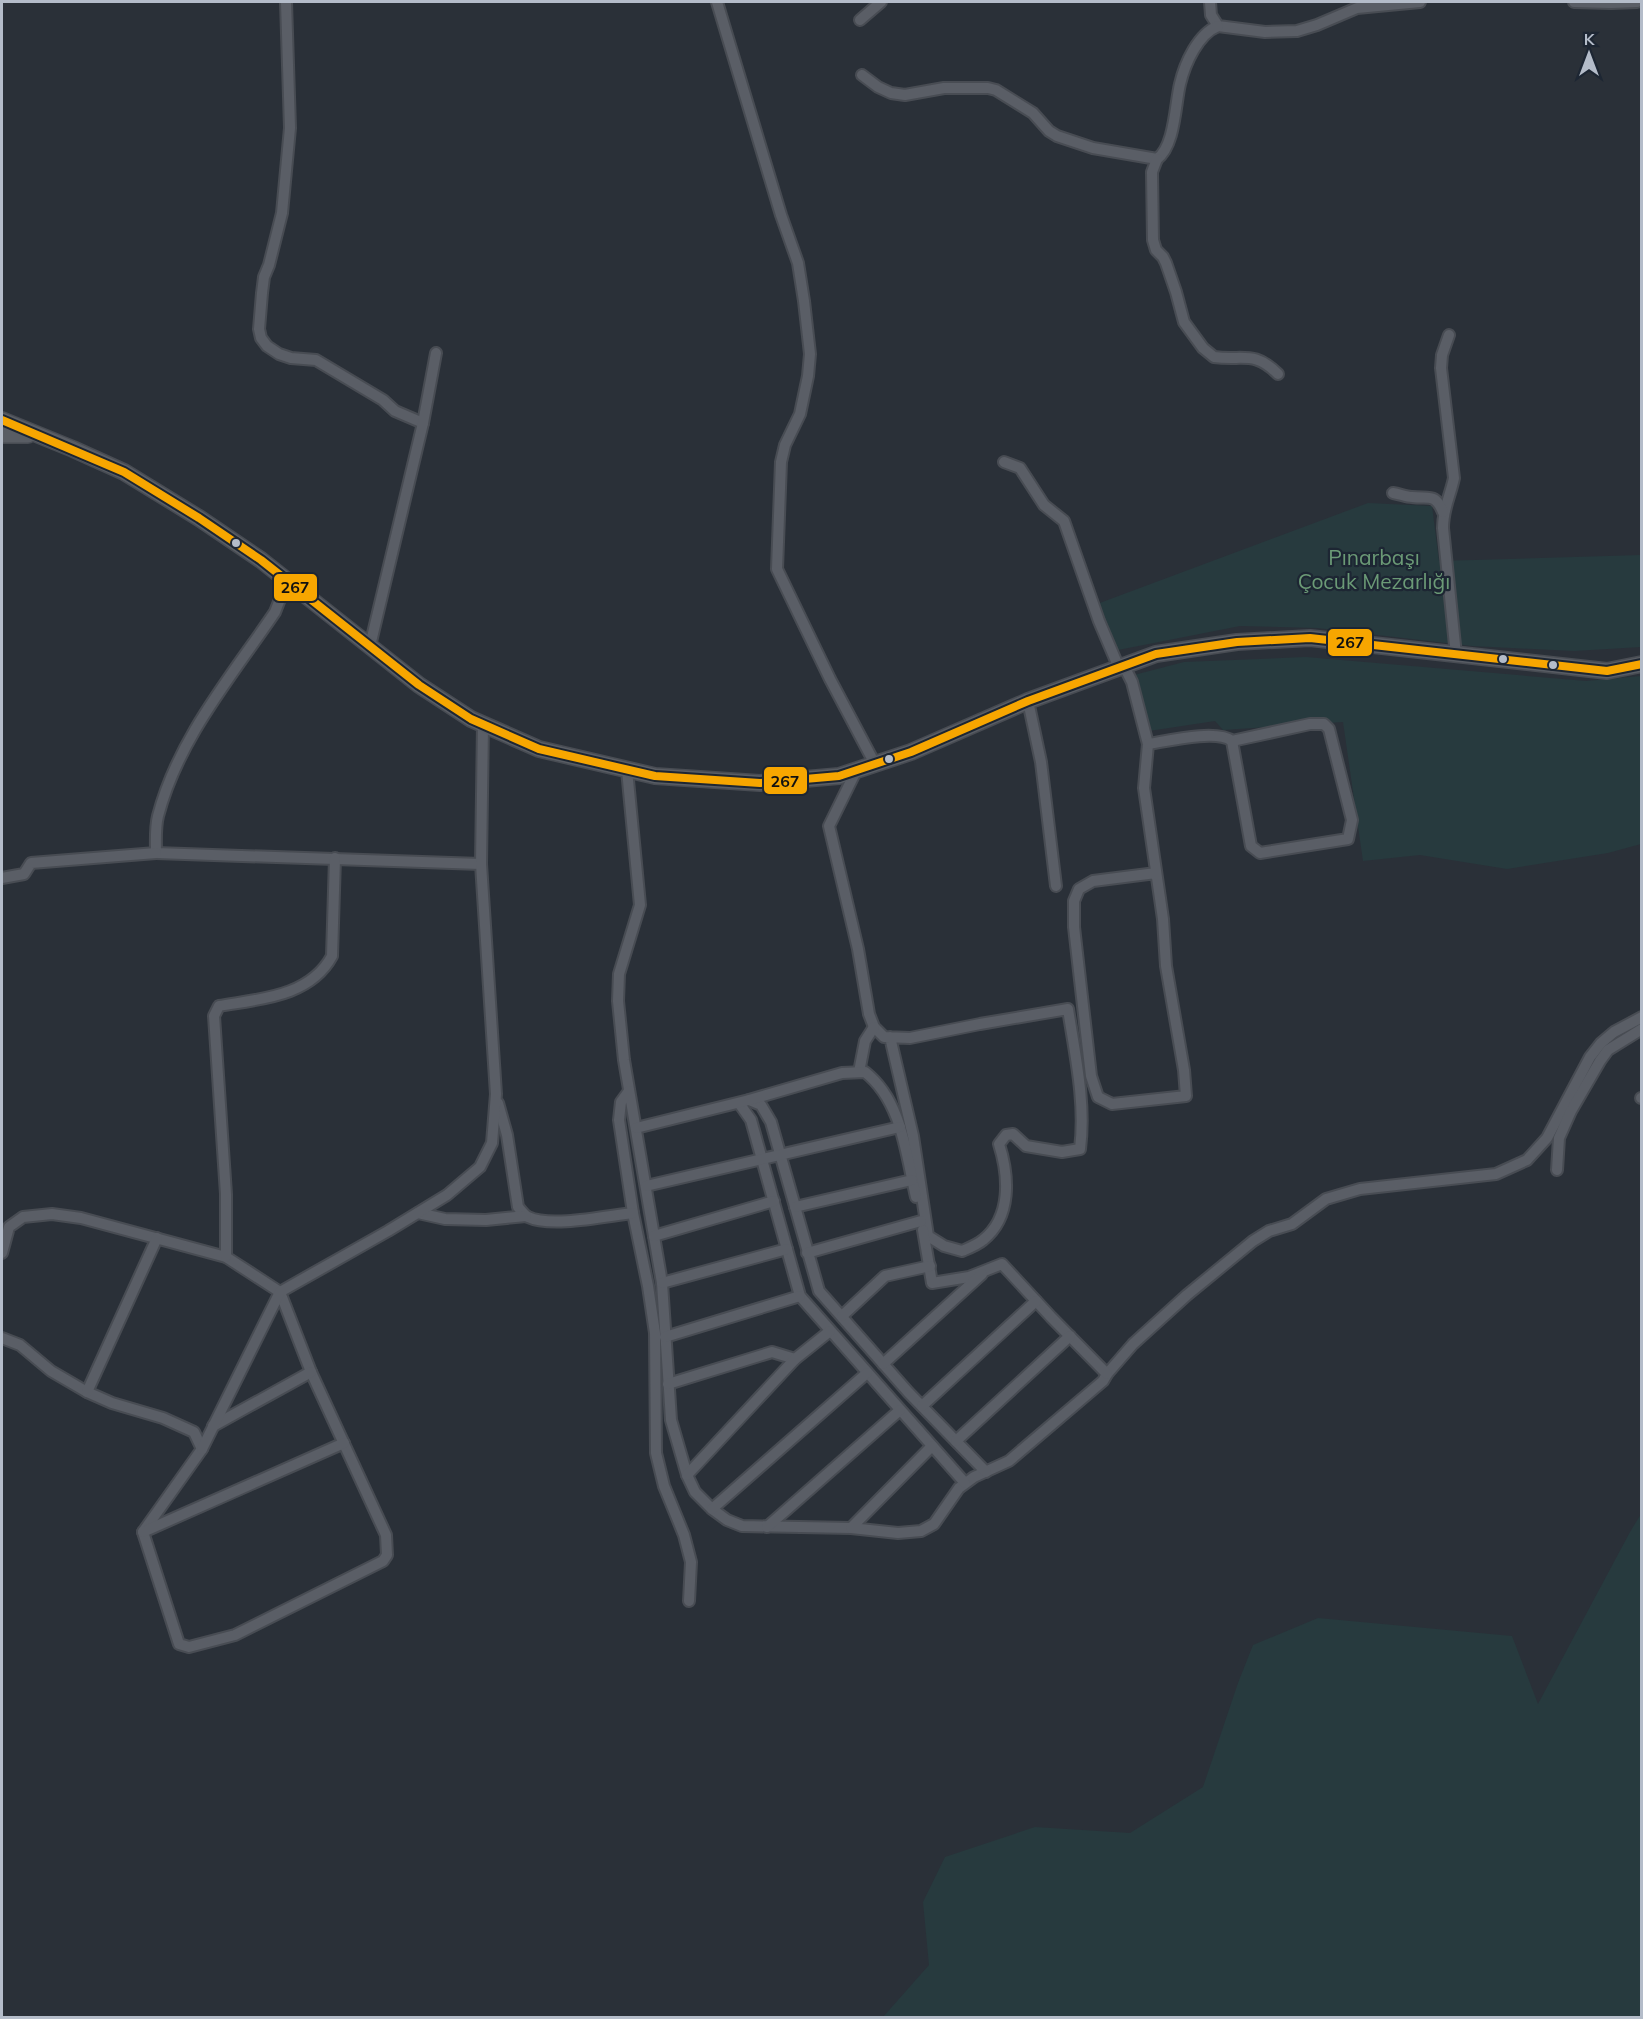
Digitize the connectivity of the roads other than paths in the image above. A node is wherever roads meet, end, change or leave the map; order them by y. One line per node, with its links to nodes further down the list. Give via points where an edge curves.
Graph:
1 (286, 2): 17 (street, via 290,128 282,213 264,277 261,338 279,354 316,360 395,411)
2 (717, 2): 32 (street, via 798,263 808,333 806,386 800,414 781,462 777,569)
3 (881, 2): 9 (street)
4 (1210, 2): 10 (street, via 1211,15)
5 (1420, 2): 10 (street, via 1357,8 1297,31 1265,32)
6 (1574, 2): 7 (street)
7 (1611, 2): 8 (street)
8 (1637, 2)
9 (860, 20)
10 (1218, 26): 12 (street, via 1208,30 1190,59 1180,82 1170,138 1164,154)
11 (862, 75): 12 (street, via 878,87 905,95 944,88 996,90 1033,113 1057,136 1094,148)
12 (1157, 159): 15 (street, via 1152,171 1153,240 1166,263 1184,322 1214,357 1254,358 1266,362)
13 (1449, 335): 22 (street, via 1441,368 1454,478)
14 (436, 353): 17 (street)
15 (1278, 374)
16 (2, 420): 19 (main road)
17 (423, 423): 24 (street)
18 (2, 435): 19 (main road)
19 (34, 435): 23 (main road, via 124,472)
20 (1004, 462): 27 (street, via 1020,468 1044,505 1064,521 1099,621)
21 (1394, 493): 22 (street, via 1431,497)
22 (1443, 512): 25 (street)
23 (279, 574): 24 (main road); 35 (street, via 282,594 275,612 176,763 158,818)
24 (370, 646): 29 (main road, via 419,685)
25 (1456, 655): 26 (main road, via 1607,671); 27 (main road, via 1310,638 1237,642 1156,654)
26 (1641, 664)
27 (1122, 667): 28 (main road); 31 (street, via 1132,682)
28 (1028, 700): 32 (main road); 40 (street, via 1041,762)
29 (483, 724): 33 (main road, via 539,749); 37 (street)
30 (1232, 741): 30 (street, via 1251,846 1260,853 1348,839 1352,820 1329,729 1324,724); 31 (street, via 1227,737 1196,737)
31 (1148, 744): 38 (street, via 1144,788)
32 (874, 765): 34 (main road)
33 (627, 770): 34 (main road, via 655,776 760,783); 46 (street, via 640,905 619,974 618,1001)
34 (856, 771): 42 (street, via 829,826)
35 (156, 853): 36 (street); 39 (street, via 31,863 24,874)
36 (335, 858): 37 (street); 67 (street, via 332,956 325,968 300,987 275,996 219,1006 214,1016 226,1194)
37 (481, 864): 47 (street)
38 (1156, 873): 38 (street, via 1186,1096 1112,1104 1098,1097 1091,1076 1074,901 1079,889 1093,882)
39 (2, 878)
40 (1056, 886)
41 (1641, 1017): 83 (street, via 1614,1032 1590,1057 1547,1138 1527,1160 1496,1174 1360,1189 1326,1199 1292,1224 1253,1241 1133,1344)
42 (874, 1027): 44 (street, via 884,1037); 45 (street, via 865,1041)
43 (1641, 1029): 53 (street, via 1608,1050 1600,1061 1559,1138)
44 (890, 1037): 44 (street, via 910,1038 1068,1009 1077,1067 1080,1149 1062,1152 1026,1146 1013,1134 1006,1135 999,1144 1005,1164 1006,1199 998,1224 983,1241 962,1251 928,1236 913,1136)
45 (859, 1072): 48 (street, via 842,1073); 49 (street, via 876,1081)
46 (630, 1091): 50 (street); 59 (street, via 621,1102 619,1120)
47 (496, 1094): 58 (street, via 492,1143 480,1167); 60 (street, via 519,1207)
48 (743, 1101): 50 (street); 51 (street, via 761,1105 771,1122); 52 (street)
49 (900, 1127): 51 (street); 54 (street)
50 (636, 1128): 55 (street)
51 (780, 1154): 52 (street); 57 (street)
52 (763, 1158): 55 (street); 56 (street)
53 (1557, 1170)
54 (912, 1180): 57 (street); 61 (street)
55 (646, 1186): 62 (street)
56 (774, 1201): 62 (street); 64 (street)
57 (795, 1207): 65 (street)
58 (418, 1213): 60 (street, via 445,1219); 71 (street)
59 (633, 1213): 60 (street, via 568,1221); 100 (street, via 655,1333 656,1453 691,1563)
60 (526, 1216)
61 (921, 1221): 65 (street); 68 (street)
62 (654, 1236): 70 (street)
63 (157, 1238): 66 (street, via 81,1218 23,1216 9,1227); 67 (street); 85 (street)
64 (787, 1248): 70 (street); 72 (street)
65 (807, 1252): 74 (street, via 819,1291)
66 (2, 1253)
67 (226, 1257): 71 (street)
68 (930, 1266): 69 (street, via 932,1283); 74 (street, via 885,1276)
69 (987, 1270): 73 (street, via 1002,1264); 80 (street)
70 (662, 1283): 77 (street)
71 (279, 1292): 81 (street); 88 (street)
72 (800, 1296): 75 (street); 77 (street)
73 (1036, 1300): 76 (street); 86 (street)
74 (842, 1316): 80 (street)
75 (830, 1331): 79 (street); 82 (street)
76 (1070, 1336): 83 (street); 89 (street)
77 (665, 1337): 84 (street)
78 (2, 1338): 85 (street, via 20,1345 51,1371)
79 (795, 1359): 84 (street, via 772,1352); 94 (street)
80 (884, 1364): 86 (street)
81 (311, 1372): 88 (street); 90 (street)
82 (867, 1373): 87 (street); 96 (street)
83 (1107, 1374): 93 (street, via 1104,1381 1037,1439 1009,1461)
84 (668, 1384): 94 (street, via 671,1420)
85 (87, 1392): 92 (street, via 194,1432)
86 (922, 1406): 89 (street)
87 (900, 1410): 91 (street); 97 (street)
88 (213, 1426): 92 (street)
89 (956, 1441): 93 (street)
90 (344, 1443): 99 (street); 99 (street, via 386,1535 387,1555 383,1561 235,1635 189,1647 179,1644)
91 (932, 1446): 95 (street); 98 (street)
92 (202, 1449): 99 (street)
93 (986, 1472): 95 (street)
94 (687, 1475): 96 (street, via 694,1492)
95 (965, 1484): 98 (street, via 934,1524 921,1531)
96 (712, 1509): 97 (street, via 742,1526)
97 (767, 1527): 98 (street)
98 (851, 1528)
99 (143, 1532)
100 (689, 1601)

